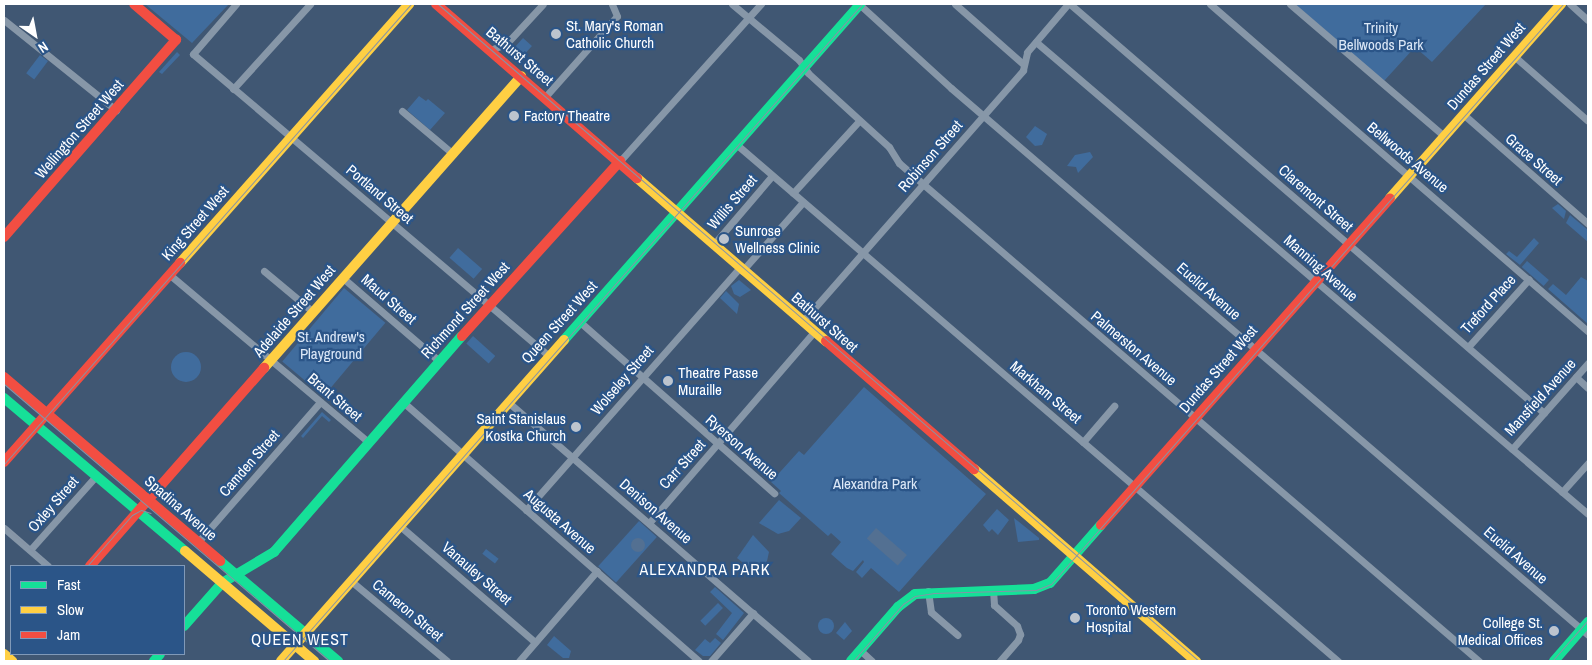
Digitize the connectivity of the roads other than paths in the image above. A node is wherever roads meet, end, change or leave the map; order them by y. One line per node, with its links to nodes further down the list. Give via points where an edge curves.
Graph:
1 (134, 4): 28 (main road, Wellington Street West, via 176,40)
2 (236, 4): 26 (street, Portland Street, via 194,54)
3 (310, 4): 26 (street)
4 (409, 4): 35 (main road, King Street West)
5 (436, 4): 21 (main road, Bathurst Street)
6 (543, 4): 21 (street, via 506,44)
7 (612, 4): 27 (street, via 617,16)
8 (732, 4): 17 (street, Palmerston Avenue)
9 (761, 4): 17 (street, Richmond Street West)
10 (860, 4): 24 (main road, Queen Street West); 31 (street, Euclid Avenue)
11 (955, 4): 23 (street)
12 (1069, 4): 20 (street, Robinson Street); 48 (street, Claremont Street)
13 (1210, 4): 40 (street, Bellwoods Avenue)
14 (1290, 4): 34 (street)
15 (1561, 4): 22 (main road, Dundas Street West)
16 (1570, 4): 19 (street)
17 (749, 18): 24 (street, Palmerston Avenue); 38 (street, Richmond Street West)
18 (4, 20): 28 (street)
19 (1588, 20)
20 (1036, 42): 23 (street, Robinson Street); 56 (street, Manning Avenue)
21 (490, 50): 25 (main road, Bathurst Street)
22 (1514, 56): 30 (main road, Dundas Street West); 33 (street)
23 (1023, 64): 31 (street, Robinson Street, via 1023,70)
24 (804, 67): 32 (street, Palmerston Avenue); 36 (main road, Queen Street West)
25 (521, 76): 27 (main road, Bathurst Street); 37 (main road, Adelaide Street West)
26 (233, 90): 35 (street, Portland Street)
27 (545, 97): 38 (main road, Bathurst Street)
28 (116, 110): 47 (main road, Wellington Street West)
29 (402, 111): 37 (street)
30 (1463, 114): 34 (main road, Dundas Street West); 46 (street, Grace Street)
31 (984, 115): 41 (street, Robinson Street); 64 (street, Euclid Avenue)
32 (859, 121): 41 (street, Palmerston Avenue); 42 (street)
33 (1588, 121)
34 (1444, 136): 40 (main road, Dundas Street West)
35 (290, 138): 45 (street, Portland Street); 53 (main road, King Street West)
36 (736, 144): 39 (street, Markham Street); 44 (main road, Queen Street West)
37 (453, 154): 45 (main road, Adelaide Street West)
38 (620, 161): 44 (main road, Bathurst Street); 57 (main road, Richmond Street West)
39 (772, 176): 42 (street, Markham Street); 49 (street, Willis Street)
40 (1409, 176): 48 (main road, Dundas Street West); 55 (street, Bellwoods Avenue)
41 (923, 184): 50 (street, Robinson Street); 80 (street, Palmerston Avenue)
42 (793, 193): 43 (street, Markham Street)
43 (803, 202): 50 (street, Markham Street); 51 (street, Wolseley Street)
44 (677, 212): 49 (main road, Bathurst Street); 59 (main road, Queen Street West)
45 (391, 223): 54 (main road, Adelaide Street West); 57 (street, Portland Street)
46 (1588, 224)
47 (4, 237)
48 (1349, 244): 56 (main road, Dundas Street West); 63 (street, Claremont Street)
49 (713, 245): 51 (main road, Bathurst Street)
50 (864, 254): 60 (street, Robinson Street); 83 (street, Markham Street)
51 (740, 269): 60 (main road, Bathurst Street); 70 (street, Wolseley Street)
52 (264, 271): 58 (street)
53 (170, 275): 66 (street, Brant Street); 78 (main road, King Street West)
54 (343, 278): 58 (main road, Adelaide Street West); 67 (street, Maud Street)
55 (1529, 279): 61 (street, Bellwoods Avenue); 63 (street, Treford Place)
56 (1315, 282): 64 (main road, Dundas Street West); 85 (street, Manning Avenue)
57 (488, 306): 65 (street, Portland Street); 67 (main road, Richmond Street West)
58 (313, 312): 66 (main road, Adelaide Street West)
59 (580, 322): 65 (main road, Queen Street West); 70 (street, Ryerson Avenue)
60 (802, 322): 62 (main road, Bathurst Street)
61 (1588, 331)
62 (814, 332): 84 (street, Carr Street); 103 (main road, Bathurst Street)
63 (1468, 347): 79 (street, Claremont Street)
64 (1256, 349): 80 (main road, Dundas Street West); 114 (street, Euclid Avenue)
65 (549, 356): 76 (main road, Queen Street West)
66 (270, 360): 74 (street, Brant Street); 94 (main road, Adelaide Street West)
67 (439, 361): 75 (main road, Richmond Street West)
68 (1588, 363): 71 (street, Mansfield Avenue)
69 (4, 377): 78 (main road, Spadina Avenue)
70 (642, 378): 84 (street, Ryerson Avenue); 87 (street, Wolseley Street)
71 (1576, 378): 72 (street); 79 (street, Mansfield Avenue)
72 (1588, 388)
73 (4, 398): 81 (main road, Spadina Avenue)
74 (320, 402): 82 (street, Brant Street); 101 (street, Camden Street)
75 (403, 402): 82 (main road, Richmond Street West); 86 (street, Augusta Avenue)
76 (508, 402): 86 (main road, Queen Street West); 87 (street, Denison Avenue)
77 (1114, 406): 83 (street)
78 (48, 413): 81 (main road, King Street West); 94 (main road, Spadina Avenue)
79 (1544, 413): 85 (street, Mansfield Avenue)
80 (1195, 418): 91 (main road, Dundas Street West); 133 (street, Palmerston Avenue)
81 (35, 426): 88 (main road, King Street West); 90 (main road, Spadina Avenue)
82 (368, 442): 107 (main road, Richmond Street West, via 274,552)
83 (1083, 442): 91 (street, Markham Street)
84 (718, 444): 93 (street, Ryerson Avenue); 98 (street, Carr Street)
85 (1512, 449): 92 (street, Manning Avenue)
86 (463, 454): 95 (street, Augusta Avenue); 99 (main road, Queen Street West)
87 (572, 458): 95 (street, Wolseley Street); 98 (street, Denison Avenue)
88 (4, 462)
89 (1588, 463): 92 (street)
90 (96, 476): 96 (main road, Spadina Avenue); 102 (street, Oxley Street)
91 (1134, 488): 103 (main road, Dundas Street West); 132 (street, Markham Street)
92 (1562, 492): 97 (street, Manning Avenue)
93 (774, 493)
94 (148, 499): 96 (main road, Adelaide Street West); 101 (main road, Spadina Avenue)
95 (526, 510): 106 (street, Augusta Avenue)
96 (138, 511): 105 (main road, Adelaide Street West); 109 (main road, Spadina Avenue)
97 (1588, 514)
98 (648, 523): 112 (street, Denison Avenue)
99 (400, 526): 108 (main road, Queen Street West); 117 (street, Vanauley Street)
100 (4, 528): 102 (street)
101 (198, 542): 107 (main road, Spadina Avenue)
102 (30, 550): 104 (street)
103 (1074, 556): 110 (main road, Dundas Street West, via 1053,580 1042,587); 131 (main road, Bathurst Street)
104 (47, 565)
105 (91, 565)
106 (597, 571): 117 (street); 125 (street, Augusta Avenue)
107 (235, 574): 109 (main road, Richmond Street West); 115 (main road, Spadina Avenue)
108 (351, 581): 115 (main road, Queen Street West); 123 (street, Cameron Street)
109 (222, 582): 113 (main road, Richmond Street West); 118 (main road, Spadina Avenue)
110 (993, 590): 111 (main road, Dundas Street West); 130 (street, via 994,604 1020,634)
111 (928, 591): 116 (street, via 931,612); 119 (main road, Dundas Street West, via 905,600)
112 (753, 613): 126 (street); 127 (street, Denison Avenue)
113 (185, 625)
114 (1586, 629): 134 (main road)
115 (306, 633): 118 (main road, Queen Street West); 122 (main road, Spadina Avenue)
116 (957, 636)
117 (535, 642): 124 (street)
118 (295, 645): 120 (main road, Queen Street West); 121 (main road, Spadina Avenue)
119 (860, 650): 128 (main road, Dundas Street West); 129 (street)
120 (281, 661)
121 (314, 661)
122 (338, 661)
123 (447, 661)
124 (519, 661)
125 (699, 661)
126 (711, 661)
127 (808, 661)
128 (851, 661)
129 (872, 661)
130 (1000, 661)
131 (1196, 661)
132 (1338, 661)
133 (1479, 661)
134 (1554, 661)

